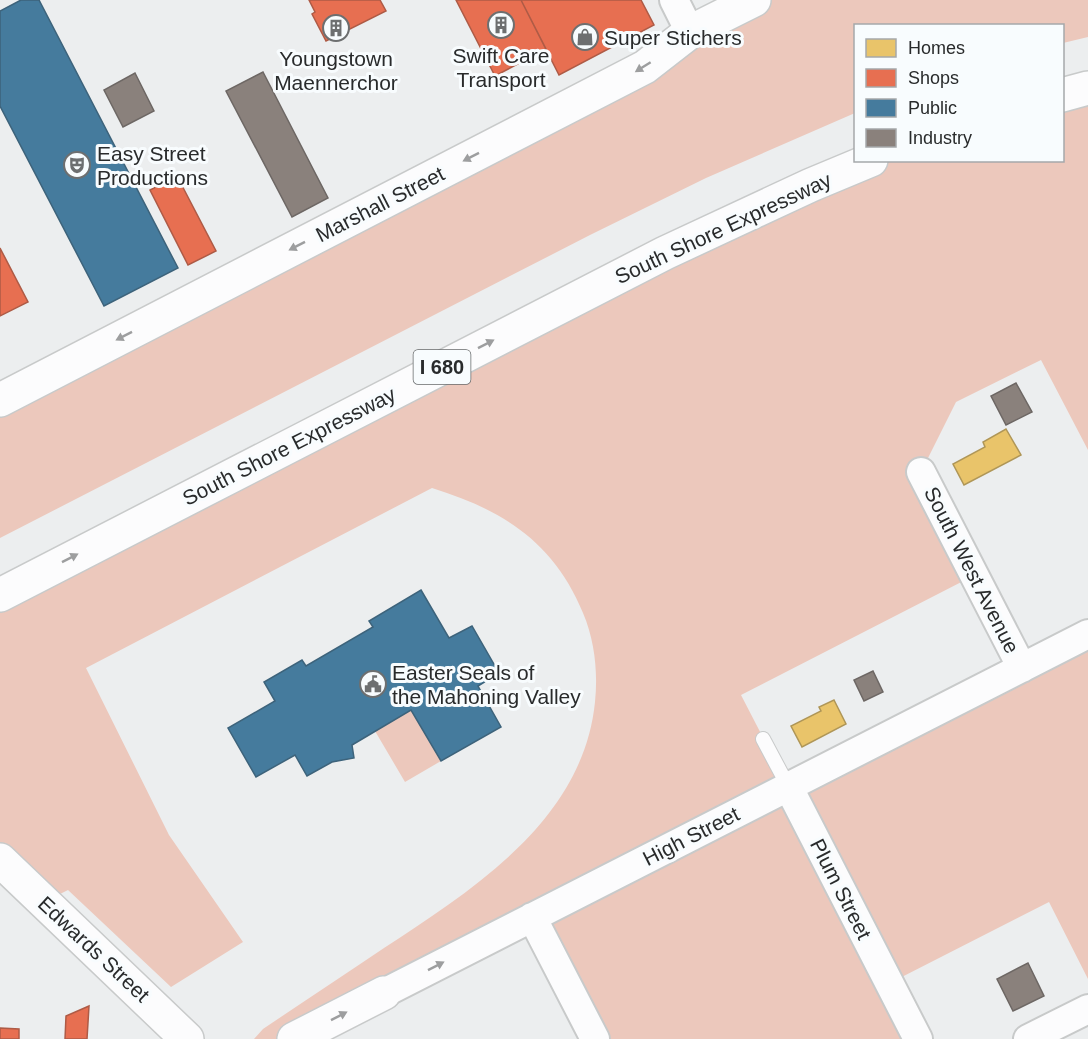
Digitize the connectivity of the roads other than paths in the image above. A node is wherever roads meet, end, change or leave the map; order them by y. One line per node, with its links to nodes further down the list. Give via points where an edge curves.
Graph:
1 (674, 0): 3 (street)
2 (754, 0): 3 (main road, Marshall Street)
3 (690, 32): 7 (main road, Marshall Street, one-way to 7, via 645,67)
4 (1088, 88): 5 (main road)
5 (1064, 94)
6 (866, 162): 9 (main road, South Shore Expressway / I 680, one-way to 6, via 644,264)
7 (0, 400)
8 (921, 472): 11 (street, South West Avenue)
9 (0, 595)
10 (1088, 634): 11 (street, High Street)
11 (1022, 668): 13 (street, High Street)
12 (764, 739): 13 (lane, Plum Street)
13 (788, 786): 15 (street, High Street); 21 (street, Plum Street)
14 (0, 860): 18 (main road, Edwards Street)
15 (532, 917): 16 (street, High Street, one-way to 15); 20 (street)
16 (384, 993): 19 (main road, High Street, one-way to 16)
17 (1088, 1009): 22 (street)
18 (187, 1039)
19 (294, 1039)
20 (594, 1039)
21 (918, 1039)
22 (1028, 1039)

